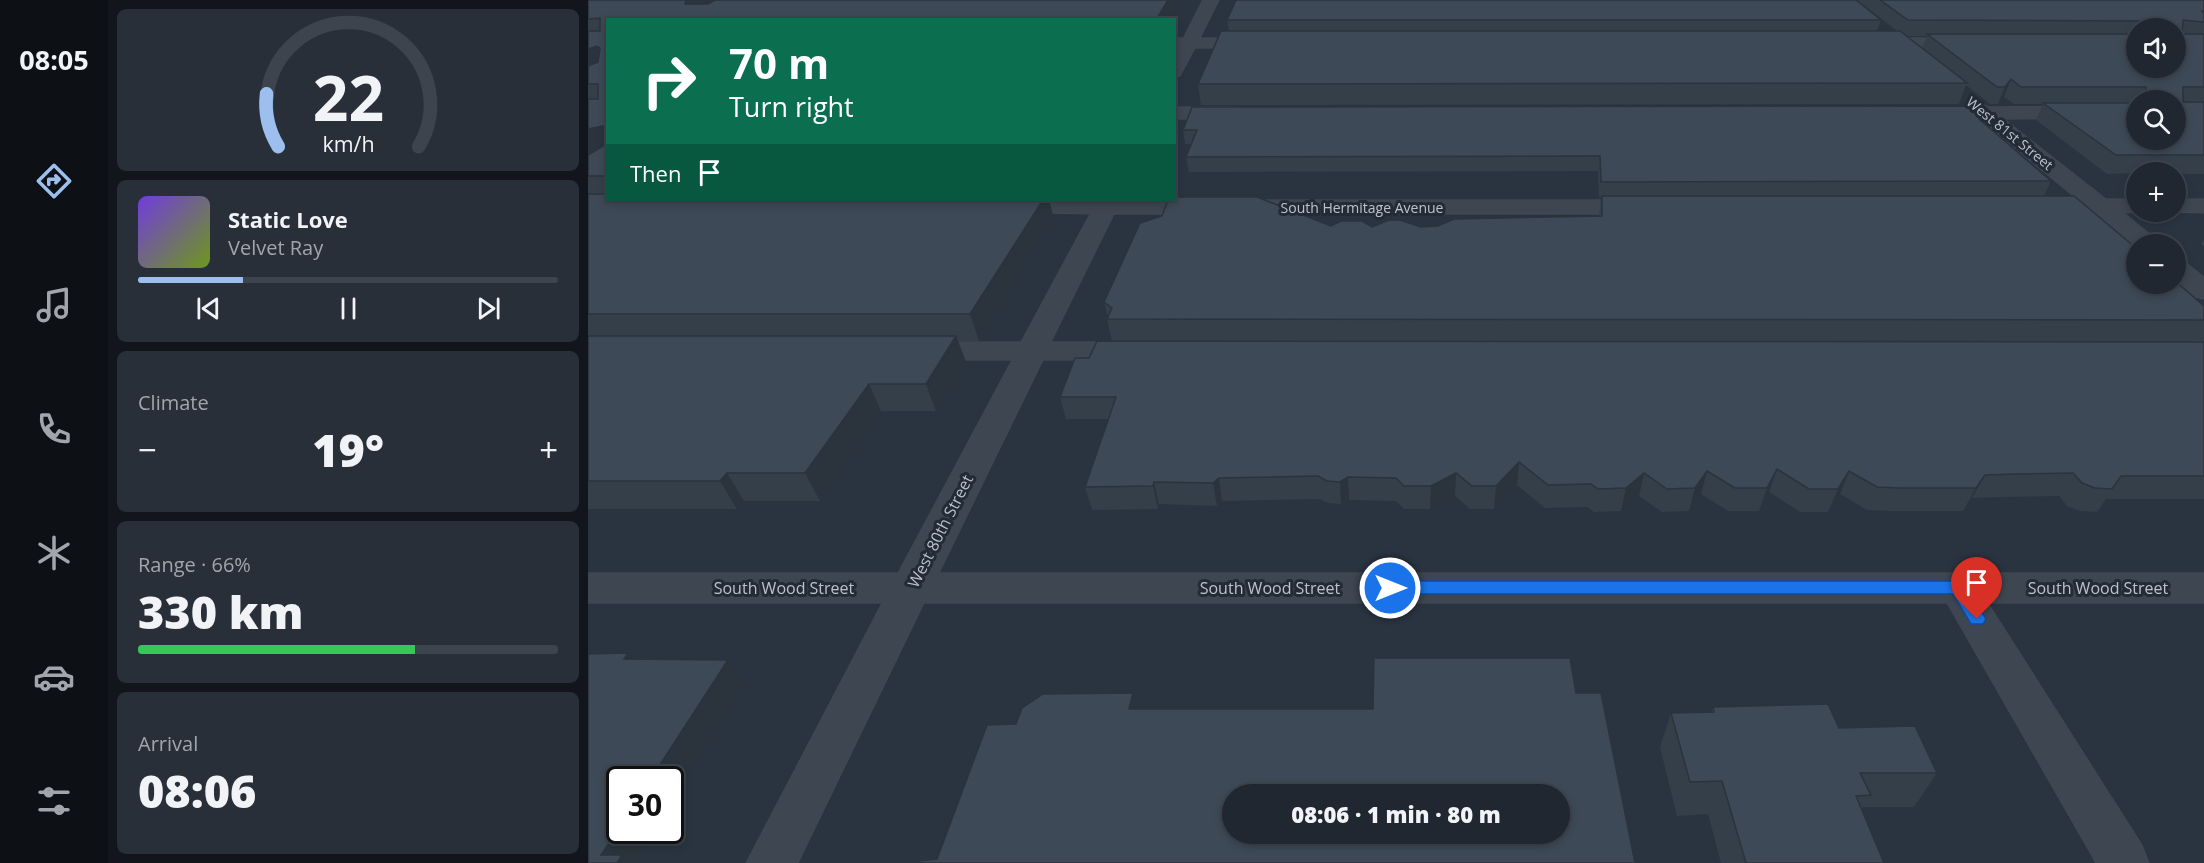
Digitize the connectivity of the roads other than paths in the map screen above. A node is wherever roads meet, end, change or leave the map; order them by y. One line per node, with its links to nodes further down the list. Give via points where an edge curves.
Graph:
1 (1211, 0): 3 (street)
2 (1871, 20): 6 (street)
3 (1182, 43): 4 (street); 9 (street)
4 (1282, 43)
5 (1856, 43): 6 (street)
6 (1898, 43): 7 (street); 8 (street)
7 (1987, 43)
8 (1922, 62)
9 (1176, 65)
10 (1958, 91): 13 (street, West 81st Street)
11 (1176, 112): 12 (street)
12 (1252, 112)
13 (1984, 112): 14 (street); 15 (street); 17 (street, West 81st Street)
14 (2126, 112)
15 (1926, 113)
16 (1107, 203): 21 (street, South Hermitage Avenue); 22 (street, South Hermitage Avenue); 27 (street, West 80th Street)
17 (2100, 206): 18 (street); 23 (street); 24 (street, West 81st Street)
18 (2126, 206)
19 (2186, 206): 20 (street)
20 (2204, 206)
21 (981, 207)
22 (1665, 207)
23 (2023, 207)
24 (2135, 234)
25 (2186, 276): 26 (street)
26 (2204, 291)
27 (1032, 350): 28 (street); 29 (street); 31 (street, West 80th Street)
28 (886, 351)
29 (1161, 351)
30 (588, 588): 31 (street, South Wood Street)
31 (911, 588): 32 (street, South Wood Street); 34 (street, West 80th Street)
32 (1958, 588): 33 (street, South Wood Street); 35 (street)
33 (2204, 588)
34 (771, 863)
35 (2124, 863)

